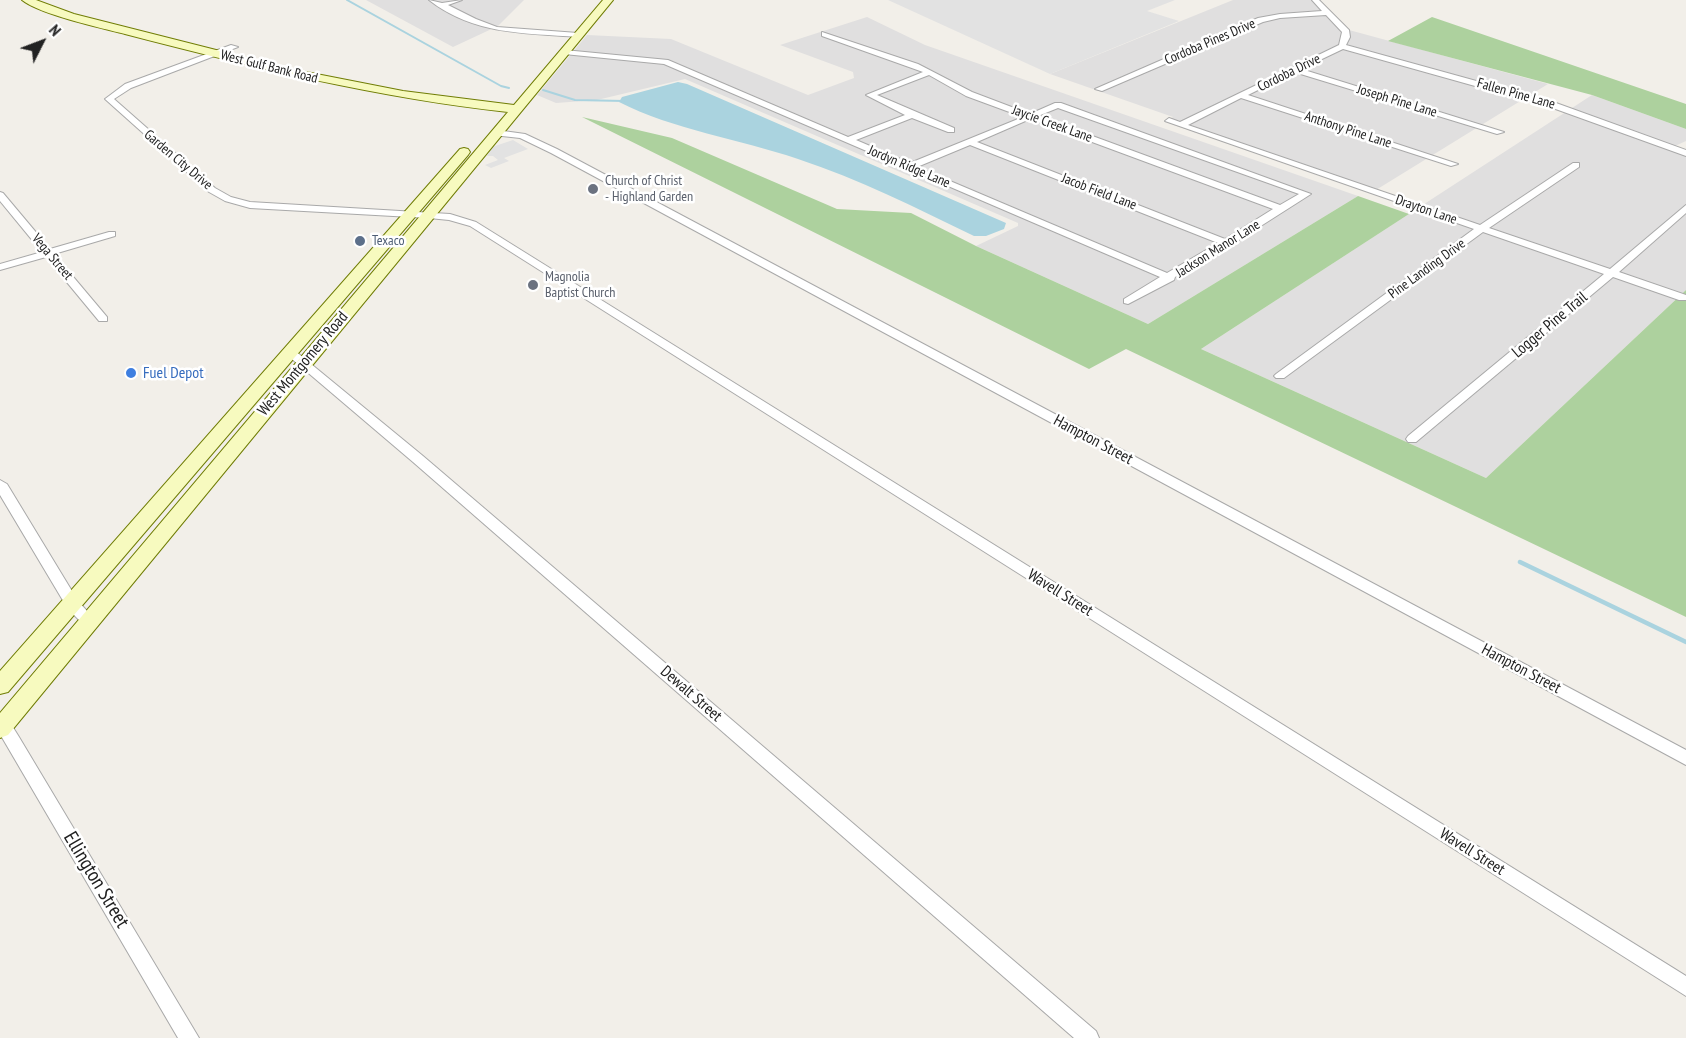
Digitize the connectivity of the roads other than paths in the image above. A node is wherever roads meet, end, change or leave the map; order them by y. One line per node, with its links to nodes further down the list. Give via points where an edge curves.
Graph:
1 (48, 0): 8 (main road)
2 (58, 0): 11 (main road)
3 (432, 0): 9 (street)
4 (459, 0): 9 (street)
5 (595, 0): 15 (main road, West Montgomery Road)
6 (608, 0): 16 (main road, West Montgomery Road)
7 (1315, 0): 10 (street)
8 (31, 2): 12 (main road, West Gulf Bank Road)
9 (441, 4): 15 (street, via 496,29)
10 (1327, 13): 19 (street, via 1346,32); 26 (street, Cordoba Pines Drive, via 1261,20)
11 (139, 22): 12 (main road); 13 (main road)
12 (120, 29): 20 (main road, West Gulf Bank Road)
13 (170, 30)
14 (825, 34): 23 (street, Jaycie Creek Lane)
15 (565, 35): 16 (street); 28 (main road, West Montgomery Road)
16 (578, 35): 21 (main road, West Montgomery Road)
17 (212, 41): 18 (main road, West Gulf Bank Road)
18 (234, 46): 20 (street, Garden City Drive); 24 (main road, West Gulf Bank Road)
19 (1342, 46): 22 (street, Cordoba Drive); 39 (street, Fallen Pine Lane, via 1553,105)
20 (215, 53): 25 (main road, West Gulf Bank Road); 46 (street, Garden City Drive, via 128,86 109,99 212,190 228,199 250,205)
21 (561, 56): 28 (main road, West Montgomery Road); 36 (street, Jordyn Ridge Lane, via 602,62 666,62)
22 (1295, 70): 27 (street, Cordoba Drive); 35 (street, Joseph Pine Lane)
23 (929, 72): 29 (street, via 870,95); 30 (street, Jaycie Creek Lane, via 958,89)
24 (362, 78): 25 (main road); 28 (main road, West Gulf Bank Road)
25 (346, 85): 28 (main road, West Gulf Bank Road, via 416,98)
26 (1099, 89)
27 (1242, 96): 32 (street, Cordoba Drive); 40 (street, Anthony Pine Lane)
28 (512, 104): 33 (main road, West Montgomery Road)
29 (912, 115): 34 (street); 36 (street)
30 (1031, 116): 37 (street); 45 (street, Jaycie Creek Lane); 45 (street, Jackson Manor Lane, via 1058,105 1306,194)
31 (1169, 121): 32 (street, Drayton Lane)
32 (1181, 125): 48 (street, Drayton Lane)
33 (490, 130): 47 (main road, West Montgomery Road); 66 (street, Hampton Street, via 522,136 555,151)
34 (951, 130)
35 (1500, 132)
36 (847, 141): 42 (street, Jordyn Ridge Lane)
37 (970, 142): 42 (street); 50 (street, Jacob Field Lane)
38 (471, 143): 46 (main road, West Montgomery Road)
39 (1686, 153)
40 (1454, 164)
41 (1576, 165): 48 (street, Pine Landing Drive)
42 (909, 167): 54 (street, Jordyn Ridge Lane)
43 (0, 195): 51 (street, Vega Street)
44 (1686, 208): 53 (street, Logger Pine Trail)
45 (1281, 209): 50 (street, Jackson Manor Lane)
46 (411, 214): 47 (street, Garden City Drive); 58 (main road, West Montgomery Road)
47 (429, 215): 58 (main road, West Montgomery Road); 67 (street, Wavell Street, via 473,224)
48 (1481, 229): 53 (street, Drayton Lane); 59 (street, Pine Landing Drive)
49 (112, 234): 51 (street)
50 (1227, 243): 54 (street, Jackson Manor Lane)
51 (49, 252): 52 (street); 57 (street, Vega Street)
52 (0, 267)
53 (1611, 274): 55 (street, Drayton Lane); 60 (street, Logger Pine Trail)
54 (1170, 278): 56 (street, Jackson Manor Lane)
55 (1683, 298)
56 (1128, 302)
57 (103, 319)
58 (297, 358): 62 (main road, West Montgomery Road); 63 (main road, West Montgomery Road); 69 (street, Dewalt Street)
59 (1280, 376)
60 (1412, 439)
61 (0, 484): 62 (street)
62 (73, 604): 63 (street); 64 (main road, West Montgomery Road)
63 (89, 621): 65 (main road, West Montgomery Road)
64 (0, 686)
65 (1, 726): 68 (street, Ellington Street)
66 (1686, 758)
67 (1686, 987)
68 (189, 1038)
69 (1089, 1038)

